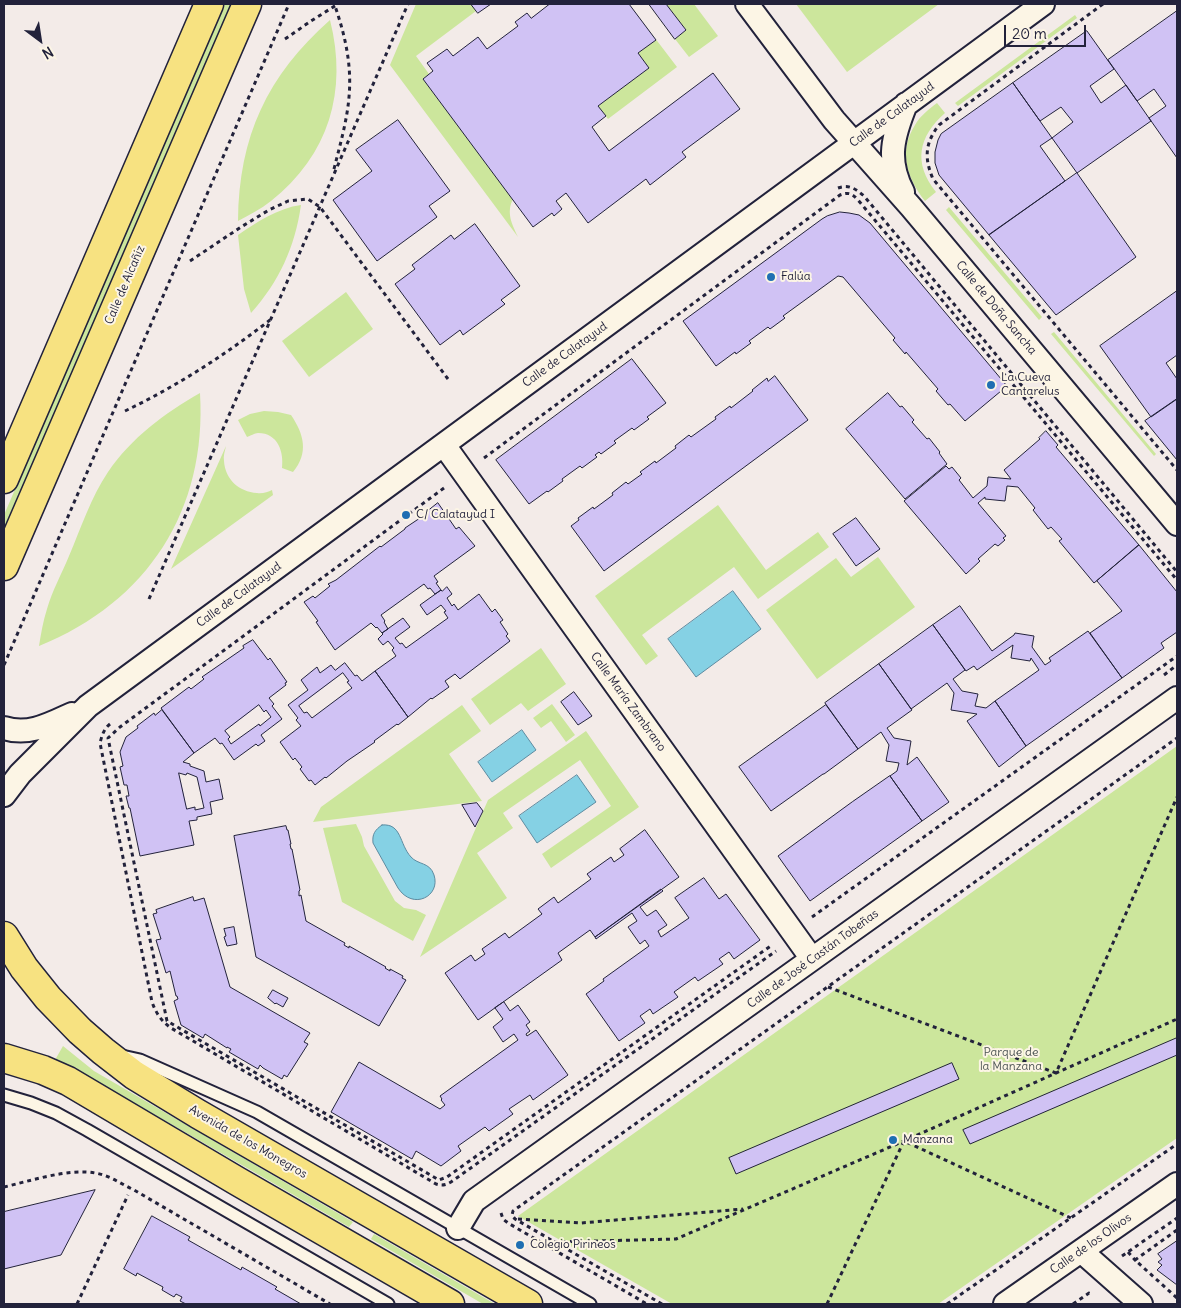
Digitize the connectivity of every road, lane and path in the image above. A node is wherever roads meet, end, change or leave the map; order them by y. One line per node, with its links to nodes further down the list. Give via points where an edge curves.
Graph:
1 (209, 4): 23 (main road)
2 (247, 4): 26 (main road, Calle de Alcañiz)
3 (289, 4): 31 (path)
4 (408, 4): 12 (path)
5 (747, 4): 11 (street, Calle de Doña Sancha)
6 (1042, 4): 10 (street, Calle de Calatayud)
7 (1103, 4): 22 (path, via 939,125 929,142 927,161 933,179)
8 (336, 5): 9 (path); 12 (path, via 348,51 350,74 346,120)
9 (285, 40)
10 (906, 104): 11 (street, Calle de Calatayud); 14 (street, Calle de Doña Sancha, via 892,155 898,183)
11 (854, 143): 14 (street, Calle de Doña Sancha); 20 (street, Calle de Calatayud)
12 (332, 178): 15 (path)
13 (834, 190): 27 (path, via 850,187 864,196)
14 (911, 206): 25 (street, Calle de Doña Sancha)
15 (320, 207): 16 (path, via 308,199 288,201); 17 (path); 18 (path)
16 (190, 261)
17 (271, 319): 19 (path, via 186,379); 29 (path)
18 (448, 379)
19 (125, 410)
20 (444, 445): 35 (street, Calle de Calatayud); 41 (street, Calle María Zambrano)
21 (482, 459): 28 (path, via 840,195 850,193)
22 (1177, 470)
23 (4, 479)
24 (450, 483): 41 (path, via 108,738 167,1021 439,1180)
25 (1177, 524)
26 (4, 566)
27 (1177, 572)
28 (1177, 580)
29 (149, 599)
30 (1177, 656): 41 (path)
31 (4, 665)
32 (1177, 665): 33 (path)
33 (1161, 677)
34 (1177, 698): 43 (street, Calle de José Castán Tobeñas)
35 (88, 706): 37 (street, Calle de Calatayud, via 31,731); 39 (street, Calle de Calatayud, via 20,774)
36 (114, 720): 41 (path, via 106,728 100,743 152,1002 159,1017 171,1028 436,1184 451,1182)
37 (4, 728)
38 (1177, 738): 44 (path)
39 (4, 795)
40 (1177, 797): 48 (path)
41 (794, 934): 43 (street, Calle María Zambrano)
42 (4, 936): 46 (main road, Avenida de los Monegros, via 48,998)
43 (812, 959): 59 (street, Calle de José Castán Tobeñas, via 474,1201)
44 (828, 987): 48 (path); 58 (path, via 513,1211)
45 (1177, 1019): 48 (path)
46 (103, 1051): 59 (lane, via 140,1060 257,1112); 69 (main road, Avenida de los Monegros, via 134,1075 198,1114)
47 (4, 1058): 68 (main road, via 68,1080)
48 (1056, 1073): 50 (path)
49 (4, 1095): 67 (lane, via 56,1113)
50 (904, 1141): 55 (path); 57 (path); 73 (path)
51 (1177, 1144): 57 (path)
52 (1177, 1184): 62 (street, Calle de los Olivos)
53 (4, 1187): 66 (path, via 69,1172 107,1176)
54 (128, 1195): 65 (path)
55 (746, 1209): 58 (path, via 581,1223); 61 (path, via 676,1239)
56 (500, 1210): 71 (path, via 508,1223)
57 (1070, 1218): 74 (path)
58 (515, 1219): 61 (path)
59 (458, 1228): 70 (lane)
60 (1177, 1230): 64 (path, via 1135,1260)
61 (554, 1242): 72 (path)
62 (1082, 1251): 75 (street, Calle de los Olivos); 77 (street)
63 (1095, 1298): 76 (path, via 1089,1293)
64 (1177, 1298)
65 (78, 1304)
66 (330, 1304)
67 (388, 1304)
68 (450, 1304)
69 (528, 1304)
70 (590, 1304)
71 (647, 1304)
72 (662, 1304)
73 (827, 1304)
74 (947, 1304)
75 (1005, 1304)
76 (1073, 1304)
77 (1141, 1304)

